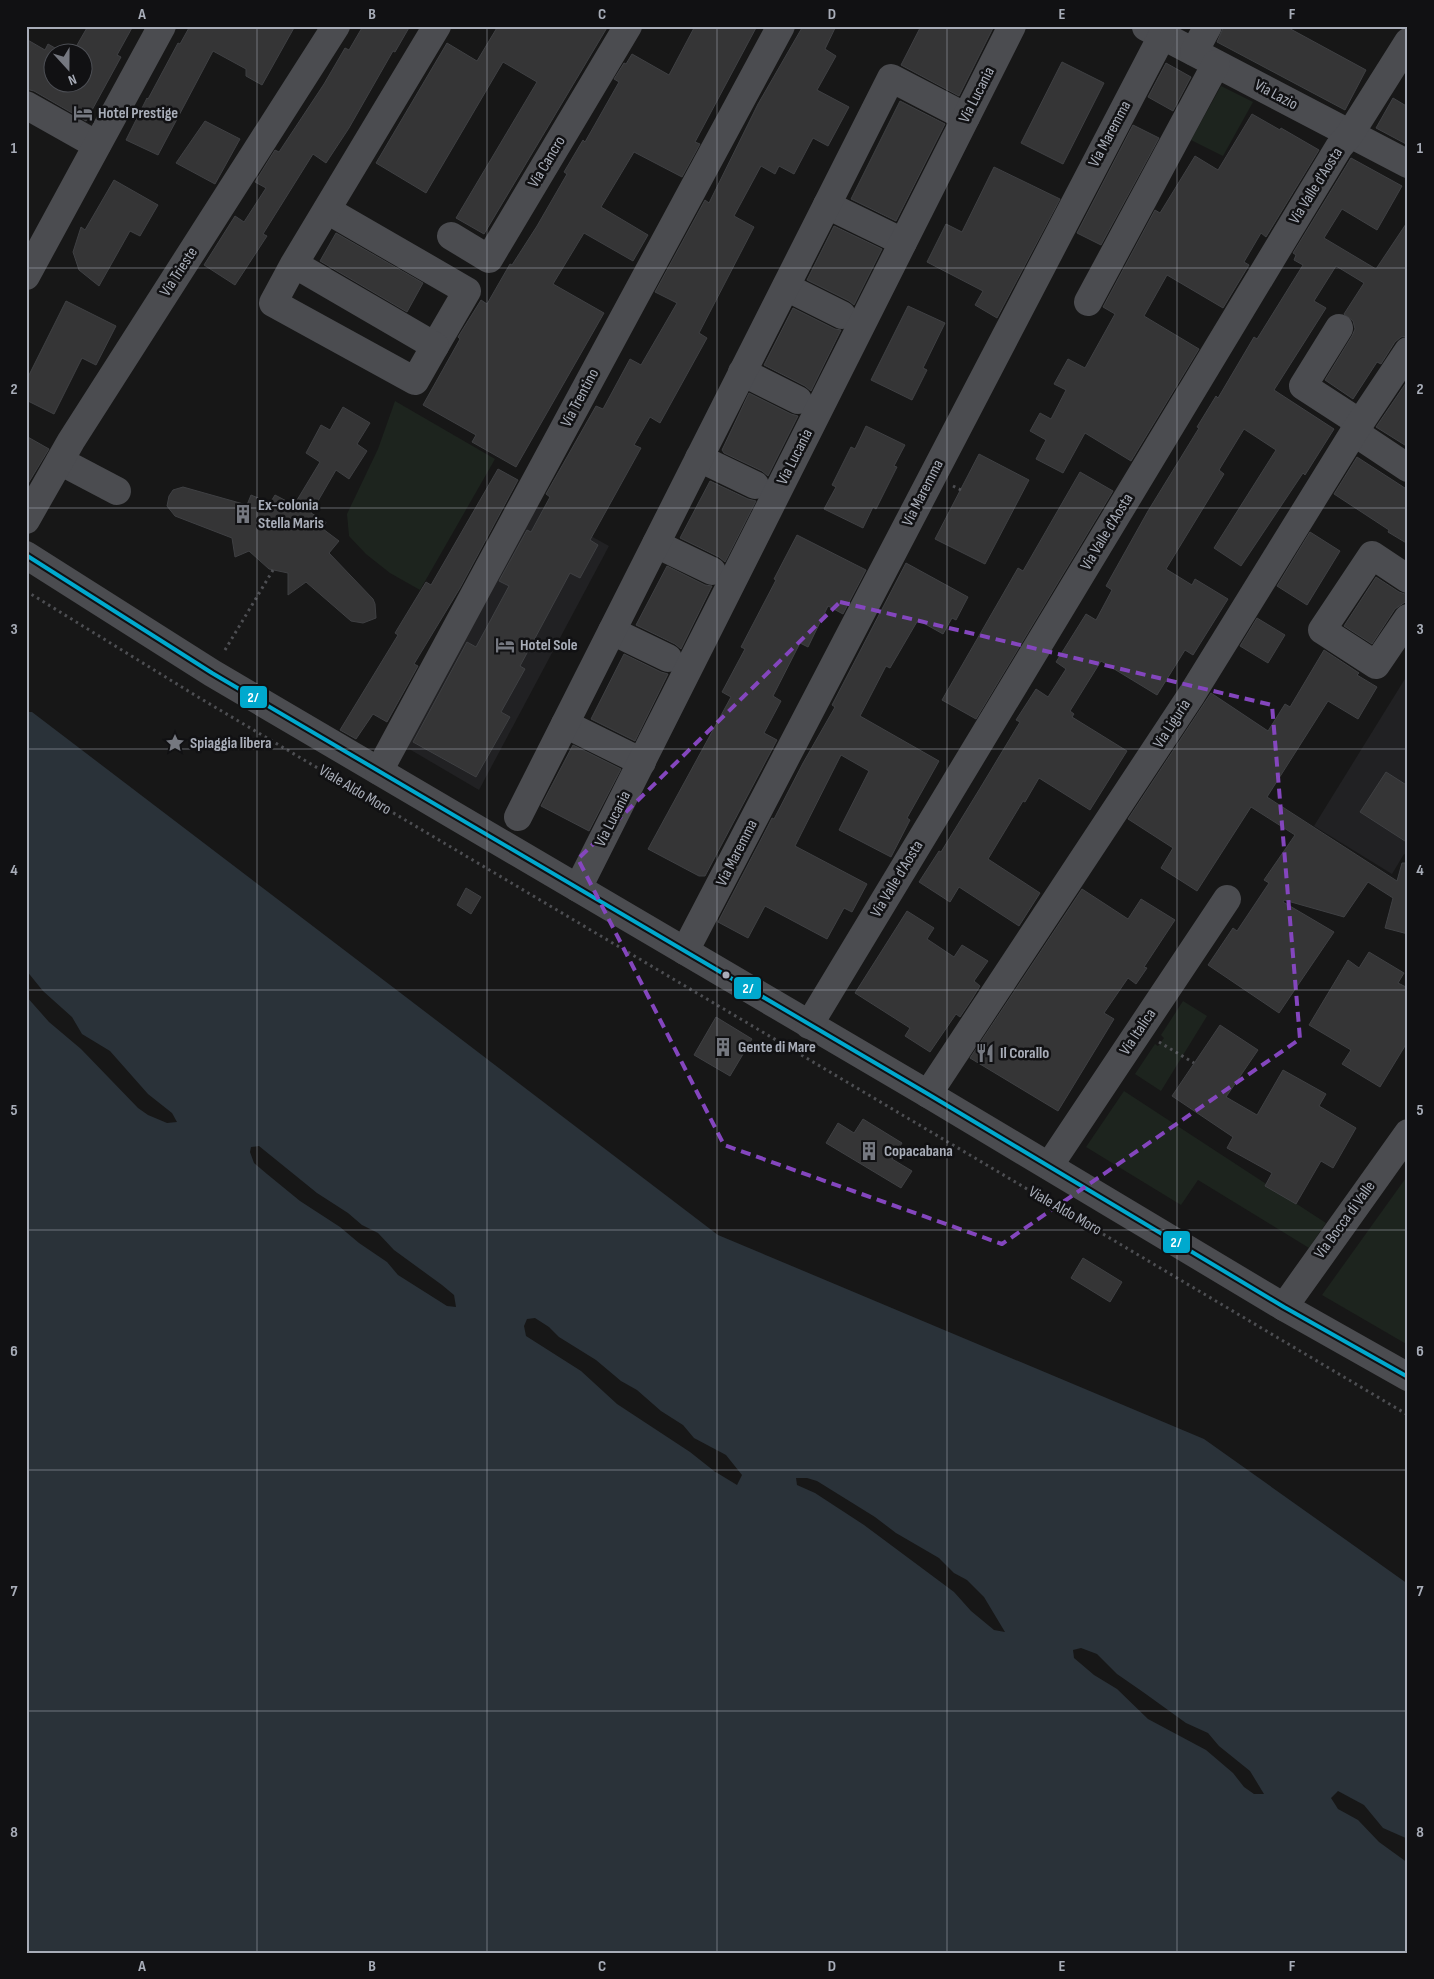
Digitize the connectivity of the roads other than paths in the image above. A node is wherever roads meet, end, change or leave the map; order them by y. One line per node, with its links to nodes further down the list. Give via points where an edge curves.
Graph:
1 (162, 26): 14 (street)
2 (336, 26): 31 (street, Via Trieste)
3 (437, 26): 17 (street)
4 (628, 26): 18 (street, Via Cancro, via 489,259)
5 (781, 26): 46 (street, Via Trentino)
6 (1012, 26): 12 (street, Via Lucania)
7 (1208, 26): 10 (street)
8 (1153, 31): 10 (street, Via Lazio); 50 (street, Via Maremma)
9 (1408, 42): 13 (street, Via Valle d'Aosta)
10 (1205, 58): 13 (street, Via Lazio); 23 (street)
11 (26, 105): 14 (street)
12 (966, 117): 16 (street, via 891,78); 19 (street, Via Lucania)
13 (1350, 134): 15 (street, Via Lazio); 51 (street, Via Valle d'Aosta, via 1339,147)
14 (97, 145): 21 (street)
15 (1408, 164)
16 (827, 205): 19 (street); 22 (street)
17 (327, 210): 20 (street); 26 (street, via 468,291)
18 (451, 236)
19 (903, 242): 45 (street, Via Lucania)
20 (294, 264): 26 (street); 26 (street, via 273,303 415,381)
21 (26, 276)
22 (786, 287): 24 (street); 28 (street)
23 (1088, 302)
24 (842, 315)
25 (1339, 328): 30 (street, via 1302,386)
26 (435, 346)
27 (1408, 351): 30 (street, Via Liguria)
28 (742, 372): 29 (street); 32 (street)
29 (798, 400)
30 (1357, 427): 33 (street); 52 (street, Via Liguria, via 1192,694)
31 (65, 451): 35 (street); 36 (street, Via Trieste)
32 (699, 458): 34 (street); 37 (street)
33 (1408, 468)
34 (755, 485)
35 (117, 491)
36 (26, 520)
37 (656, 544): 39 (street); 41 (street)
38 (26, 555): 46 (street, Viale Aldo Moro, via 212,673)
39 (712, 571)
40 (1408, 579): 42 (street, via 1372,555 1322,630 1376,665)
41 (612, 631): 43 (street); 44 (street)
42 (1403, 635)
43 (668, 658)
44 (565, 724): 45 (street); 47 (street)
45 (642, 762): 48 (street, Via Lucania)
46 (379, 771): 48 (street, Viale Aldo Moro)
47 (518, 817)
48 (578, 888): 50 (street, Viale Aldo Moro)
49 (1227, 899): 54 (street, Via Italica)
50 (685, 951): 51 (street, Viale Aldo Moro)
51 (809, 1025): 52 (street, Viale Aldo Moro)
52 (928, 1094): 54 (street, Viale Aldo Moro)
53 (1408, 1133): 55 (street, Via Bocca di Valle)
54 (1049, 1166): 55 (street, Viale Aldo Moro)
55 (1284, 1307): 56 (street, Viale Aldo Moro)
56 (1408, 1377)

